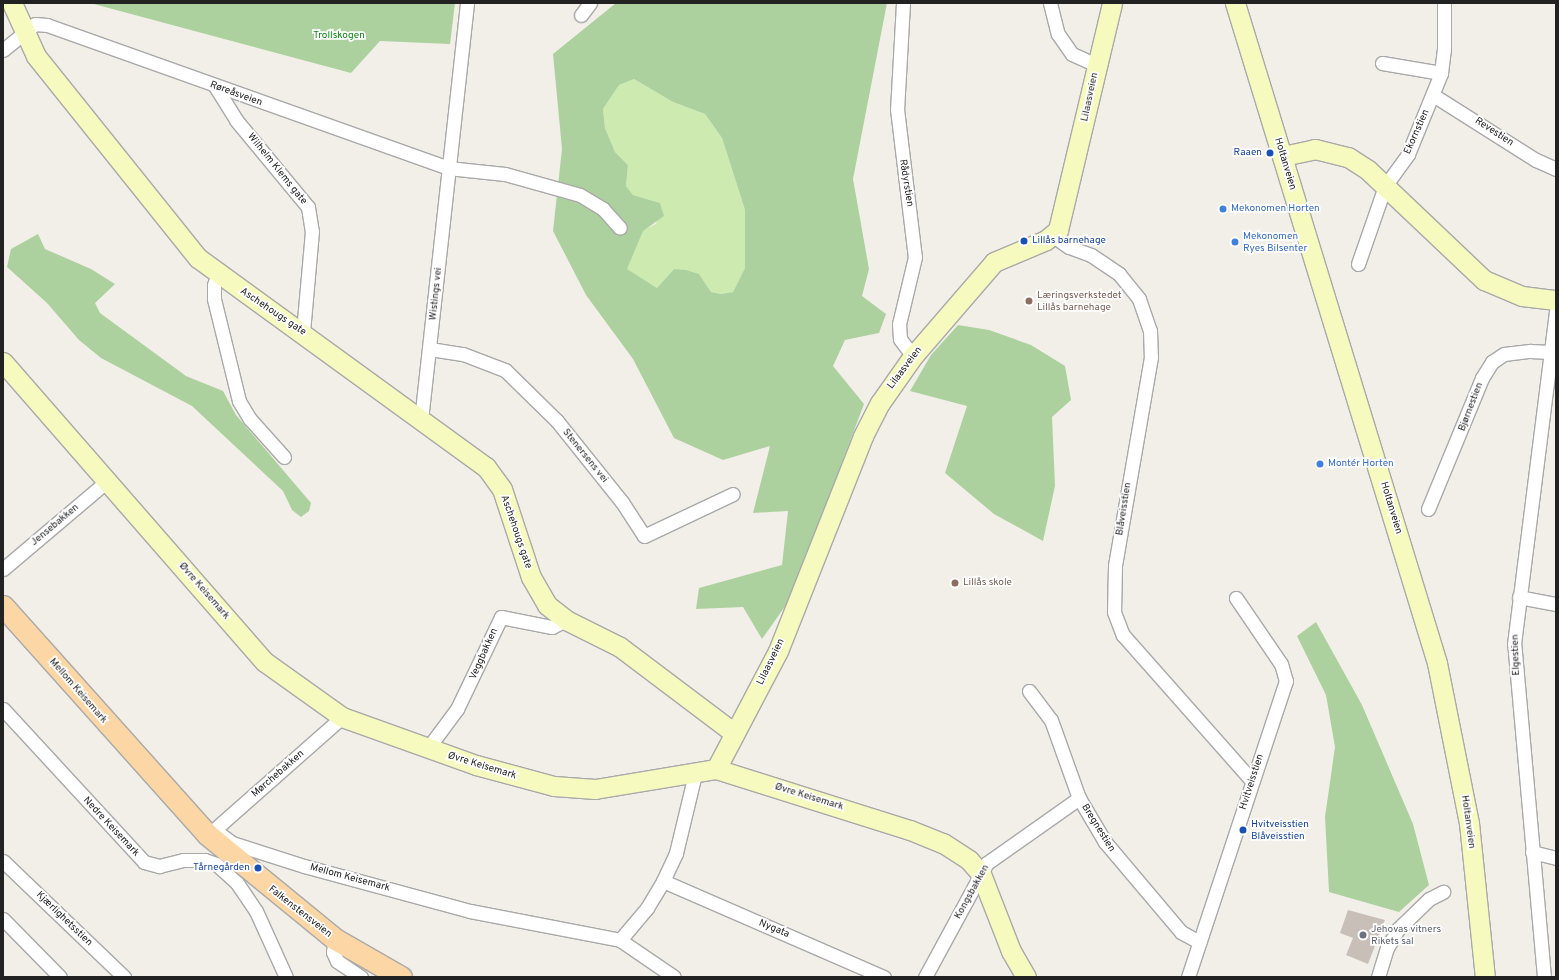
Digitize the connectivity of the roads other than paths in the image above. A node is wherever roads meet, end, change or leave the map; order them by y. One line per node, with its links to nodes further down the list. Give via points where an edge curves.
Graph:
1 (12, 3): 10 (main road, Aschehougs gate)
2 (467, 3): 18 (street, Wistings vei)
3 (590, 3): 9 (street)
4 (903, 3): 30 (street, Rådyrstien, via 897,109 915,257 899,324 900,339)
5 (1050, 3): 13 (street, via 1058,34 1072,54)
6 (1112, 3): 13 (main road, Lilaasveien)
7 (1236, 3): 17 (main road, Holtanveien)
8 (1444, 3): 14 (street, Ekornstien, via 1444,50)
9 (580, 15)
10 (25, 30): 11 (street); 15 (street, Røreåsveien, via 35,24 47,25); 24 (main road, Aschehougs gate, via 36,56 198,258)
11 (3, 50)
12 (1382, 62): 14 (street)
13 (1097, 65): 22 (main road, Lilaasveien, via 1061,221)
14 (1441, 73): 16 (street, Ekornstien)
15 (214, 86): 18 (street, Røreåsveien); 27 (street, Wilhelm Klems gate, via 236,120 308,207 312,231)
16 (1433, 95): 19 (street, Revestien, via 1452,104 1536,160); 20 (street, Ekornstien, via 1408,154)
17 (1283, 156): 20 (main road, via 1315,149 1348,157 1368,170); 74 (main road, Holtanveien, via 1437,663 1469,823)
18 (448, 168): 21 (street, via 505,174 580,196 603,210); 28 (street, Wistings vei)
19 (1556, 169)
20 (1385, 186): 23 (street); 25 (main road, via 1484,280 1522,296)
21 (620, 228)
22 (1053, 236): 30 (main road, Lilaasveien, via 994,262); 50 (street, Blåveisstien, via 1069,247 1102,261 1119,274 1140,299 1150,331 1151,357 1115,566 1114,612 1123,635)
23 (1358, 264)
24 (218, 274): 27 (main road, Aschehougs gate); 33 (street, via 214,285 214,299 239,401 250,419)
25 (1556, 300)
26 (1556, 310): 29 (street, Elgestien)
27 (303, 332): 32 (main road, Aschehougs gate)
28 (430, 349): 32 (street, Wistings vei); 35 (street, Stenersens vei, via 463,354 505,370 557,422 622,502 644,536)
29 (1550, 352): 36 (street, Bjørnestien, via 1504,354 1492,362 1482,378); 38 (street, Elgestien)
30 (913, 356): 46 (main road, Lilaasveien, via 880,403 862,436 778,651)
31 (3, 362): 34 (main road, Øvre Keisemark)
32 (421, 420): 42 (main road, Aschehougs gate, via 473,457 493,476 508,506 540,595)
33 (284, 457)
34 (107, 481): 37 (street, Jensebakken); 45 (main road, Øvre Keisemark, via 265,662)
35 (733, 494)
36 (1428, 509)
37 (3, 569)
38 (1519, 596): 40 (street); 53 (street, Elgestien, via 1514,644)
39 (1236, 598): 50 (street, Hvitveisstien, via 1281,664 1286,681)
40 (1556, 604)
41 (3, 606): 52 (main road, Mellom Keisemark)
42 (566, 620): 46 (main road, Aschehougs gate, via 620,647); 47 (street, Veggbakken, via 552,627 500,617 457,709)
43 (1029, 691): 51 (street, Bregnestien, via 1051,720)
44 (3, 709): 65 (street, Nedre Keisemark, via 144,862 159,866 183,860 205,860 216,864 237,883 256,912)
45 (342, 717): 47 (main road, Øvre Keisemark); 52 (street, Mørchebakken)
46 (733, 732): 48 (main road, Lilaasveien)
47 (428, 748): 49 (main road, Øvre Keisemark, via 522,778 577,788 618,787)
48 (716, 769): 49 (main road, Øvre Keisemark); 56 (main road, Øvre Keisemark, via 859,812 943,843 969,860)
49 (695, 774): 57 (street, via 678,846)
50 (1252, 781): 62 (street, Hvitveisstien)
51 (1080, 798): 56 (street, Kongsbakken, via 995,855); 62 (street, Bregnestien, via 1105,842 1138,884 1181,932)
52 (211, 832): 60 (main road, Falkenstensveien); 61 (street, Mellom Keisemark, via 232,842 304,866 470,911)
53 (1532, 852): 54 (street); 75 (street, Elgestien)
54 (1556, 858)
55 (3, 861): 64 (street, Kjærlighetsstien)
56 (981, 874): 70 (street, Kongsbakken); 71 (main road, Øvre Keisemark, via 1011,951)
57 (663, 881): 61 (street, via 647,908); 69 (street, Nygata)
58 (1443, 892): 73 (street, via 1429,899 1398,929 1387,948)
59 (3, 919): 63 (street)
60 (335, 939): 66 (street, via 333,952 337,961); 67 (main road, Falkenstensveien)
61 (620, 940): 68 (street)
62 (1199, 942): 72 (street, Hvitveisstien)
63 (60, 977)
64 (124, 977)
65 (286, 977)
66 (361, 977)
67 (401, 977)
68 (674, 977)
69 (884, 977)
70 (925, 977)
71 (1026, 977)
72 (1188, 977)
73 (1378, 977)
74 (1486, 977)
75 (1544, 977)

